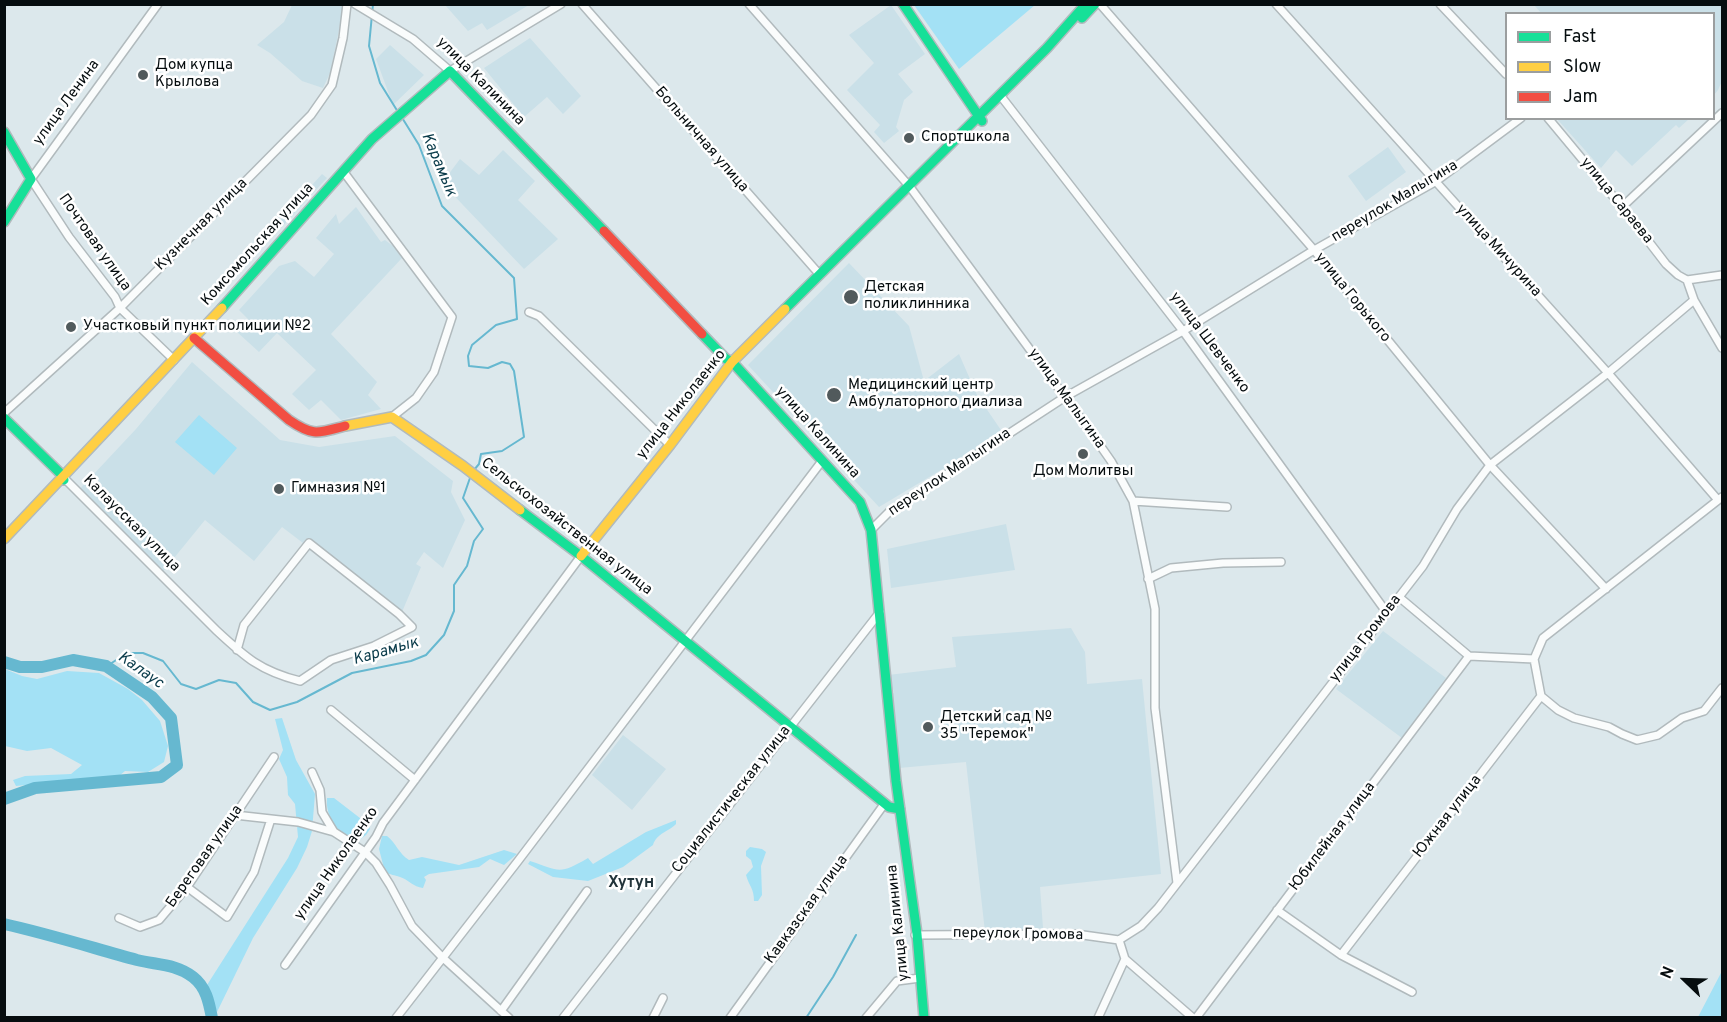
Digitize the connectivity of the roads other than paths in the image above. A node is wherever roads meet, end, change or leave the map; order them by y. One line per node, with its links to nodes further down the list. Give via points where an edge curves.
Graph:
1 (158, 4): 22 (street, улица Ленина)
2 (346, 4): 32 (street, Кузнечная улица, via 332,85 311,115)
3 (355, 4): 13 (street, улица Калинина, via 413,39)
4 (561, 4): 13 (street, Комсомольская улица)
5 (582, 4): 28 (street, Больничная улица)
6 (749, 4): 24 (street, улица Малыгина)
7 (903, 4): 16 (main road)
8 (1086, 4): 15 (main road, улица Николаенко)
9 (1095, 4): 15 (main road, улица Николаенко)
10 (1100, 4): 27 (street, улица Горького)
11 (1276, 4): 23 (street, улица Мичурина)
12 (1440, 4): 14 (street)
13 (450, 71): 21 (main road, Комсомольская улица); 38 (main road, улица Калинина)
14 (1505, 73)
15 (1002, 97): 16 (main road, улица Николаенко); 34 (street, улица Шевченко)
16 (981, 119): 24 (main road, улица Николаенко)
17 (1518, 120): 23 (street, переулок Малыгина)
18 (1550, 120): 25 (street, улица Сараева)
19 (1715, 120): 25 (street)
20 (4, 132): 22 (main road, Почтовая улица)
21 (343, 171): 35 (main road, Комсомольская улица); 42 (street, via 452,317 434,372 416,398)
22 (31, 179): 26 (main road, улица Ленина); 32 (street, Почтовая улица)
23 (1435, 182): 27 (street, переулок Малыгина); 39 (street, улица Мичурина)
24 (911, 189): 28 (main road, улица Николаенко); 38 (main road, улица Николаенко); 40 (street, улица Малыгина)
25 (1622, 207): 30 (street, улица Сараева, via 1666,264)
26 (4, 222)
27 (1314, 250): 34 (street, переулок Малыгина); 45 (street, улица Горького)
28 (820, 275): 38 (main road, улица Николаенко)
29 (1722, 275): 30 (street)
30 (1687, 280): 31 (street)
31 (1694, 300): 36 (street); 39 (street, улица Громова)
32 (120, 308): 37 (street, Почтовая улица); 41 (street, Кузнечная улица)
33 (530, 312): 43 (street, via 539,316)
34 (1183, 331): 40 (street, переулок Малыгина); 58 (street, улица Шевченко)
35 (194, 338): 37 (main road, Комсомольская улица); 42 (main road, via 305,431 320,432)
36 (1722, 348)
37 (174, 360): 46 (main road, Комсомольская улица)
38 (729, 366): 43 (main road, улица Николаенко); 44 (main road, улица Калинина)
39 (1608, 373): 45 (street, улица Громова); 47 (street, улица Мичурина)
40 (1065, 397): 48 (street, улица Малыгина, via 1111,460); 50 (street, переулок Малыгина, via 889,512)
41 (4, 416): 46 (main road, Калаусская улица)
42 (392, 417): 53 (main road, Сельскохозяйственная улица)
43 (670, 445): 53 (main road, улица Николаенко)
44 (821, 462): 50 (main road, улица Калинина, via 860,502); 59 (main road, via 856,504 867,530); 60 (street)
45 (1490, 465): 56 (street, улица Горького); 57 (street, улица Громова)
46 (64, 478): 51 (main road, Комсомольская улица); 52 (main road); 61 (street, Калаусская улица)
47 (1720, 499): 56 (street)
48 (1133, 501): 49 (street); 55 (street, улица Малыгина)
49 (1227, 507)
50 (871, 530): 59 (main road, улица Калинина)
51 (4, 539)
52 (4, 544)
53 (581, 556): 60 (main road, Сельскохозяйственная улица); 70 (street, улица Николаенко)
54 (1281, 562): 55 (street, via 1171,568)
55 (1148, 579): 77 (street, улица Малыгина, via 1155,609 1155,708)
56 (1606, 589): 63 (street, via 1543,638)
57 (1399, 597): 58 (street, улица Громова); 62 (street)
58 (1387, 613): 77 (street, улица Громова)
59 (878, 615): 67 (street, Социалистическая улица); 72 (main road, улица Калинина)
60 (686, 640): 67 (main road, Сельскохозяйственная улица); 85 (street)
61 (237, 650): 61 (street, Калаусская улица, via 244,626 309,543 412,627 374,646 331,660 300,681 257,666)
62 (1469, 656): 63 (street); 80 (street, Юбилейная улица)
63 (1534, 659): 65 (street)
64 (1722, 688): 65 (street, via 1704,711 1682,718 1658,735 1637,740 1609,727 1574,718)
65 (1541, 696): 84 (street, Южная улица)
66 (331, 710): 70 (street)
67 (790, 725): 71 (main road, Сельскохозяйственная улица); 94 (street, Социалистическая улица)
68 (274, 757): 73 (street, Береговая улица)
69 (312, 772): 75 (street, via 321,790 322,812)
70 (415, 780): 76 (street, улица Николаенко)
71 (885, 803): 72 (main road, Сельскохозяйственная улица); 96 (street, Кавказская улица)
72 (899, 808): 82 (main road, улица Калинина)
73 (235, 815): 74 (street); 78 (street, Береговая улица)
74 (271, 819): 75 (street); 78 (street, via 254,872 227,917)
75 (334, 832): 76 (street)
76 (364, 852): 85 (street, via 376,863 412,926); 87 (street, улица Николаенко)
77 (1177, 882): 83 (street, улица Громова, via 1141,926)
78 (187, 887): 81 (street, Береговая улица, via 159,920 140,927)
79 (587, 891): 91 (street)
80 (1277, 910): 84 (street); 100 (street, Юбилейная улица)
81 (119, 918)
82 (916, 934): 83 (street, переулок Громова, via 1076,934); 88 (main road, улица Калинина)
83 (1119, 940): 86 (street)
84 (1341, 955): 89 (street)
85 (441, 957): 91 (street); 92 (street)
86 (1125, 959): 99 (street); 100 (street)
87 (285, 964)
88 (919, 978): 97 (street, via 897,981); 98 (main road, улица Калинина)
89 (1412, 992)
90 (663, 998): 95 (street)
91 (501, 1011): 93 (street)
92 (396, 1017)
93 (509, 1017)
94 (563, 1017)
95 (653, 1017)
96 (730, 1017)
97 (866, 1017)
98 (923, 1017)
99 (1098, 1017)
100 (1194, 1017)

